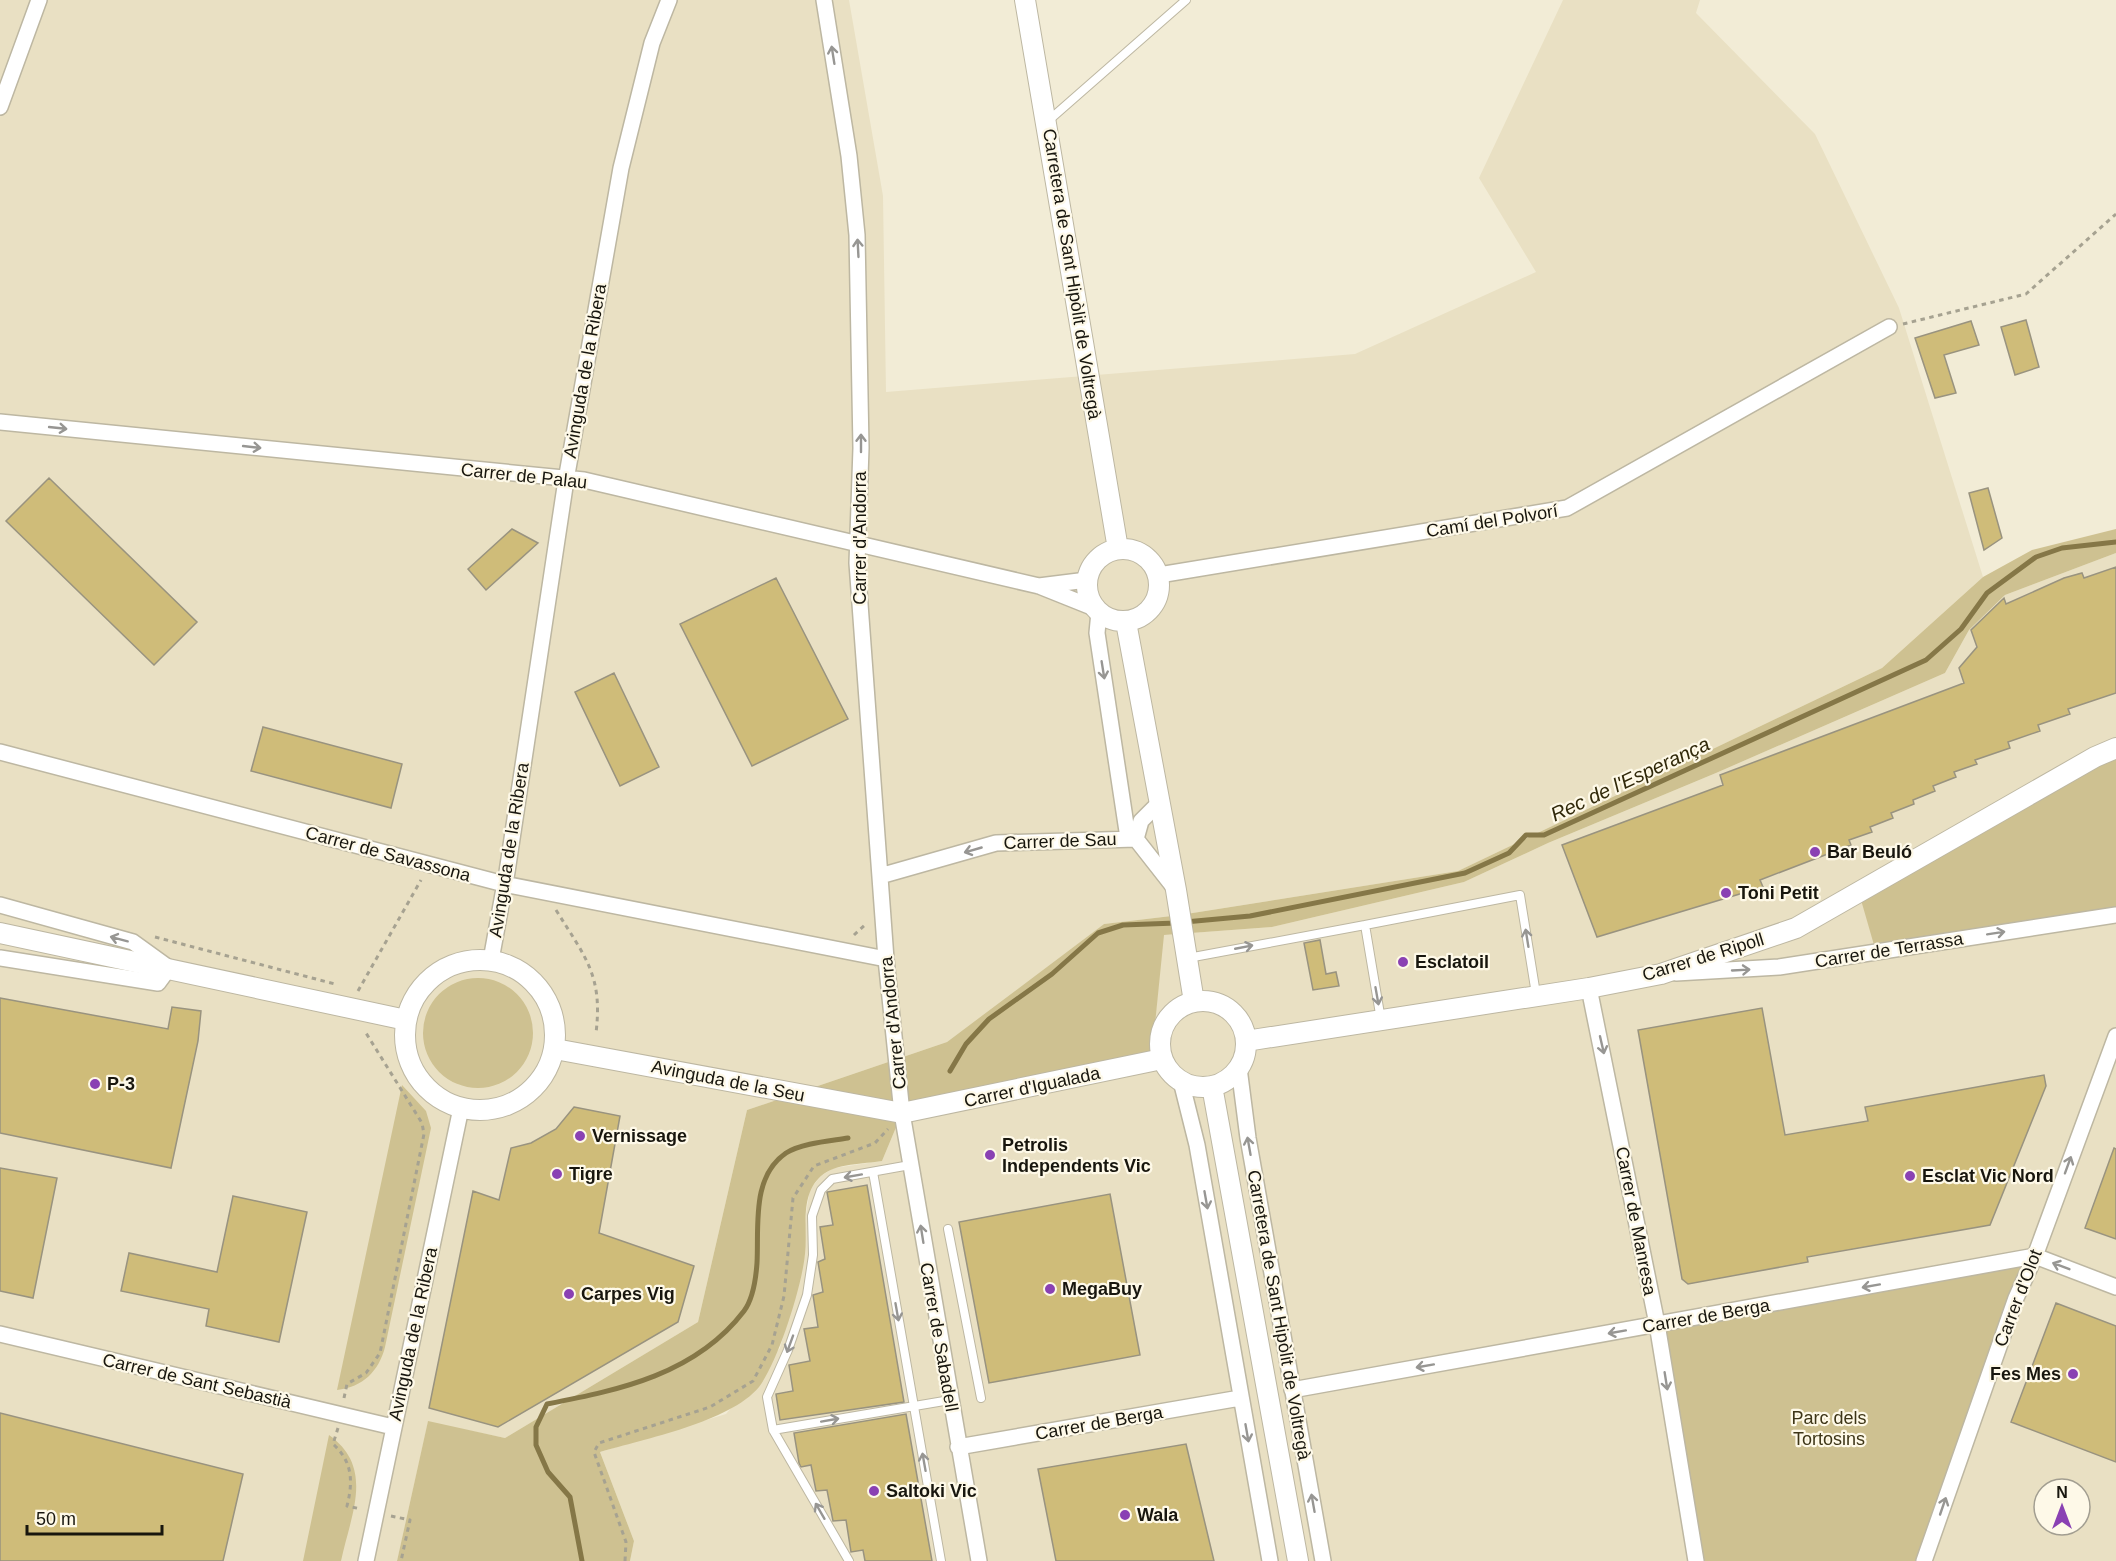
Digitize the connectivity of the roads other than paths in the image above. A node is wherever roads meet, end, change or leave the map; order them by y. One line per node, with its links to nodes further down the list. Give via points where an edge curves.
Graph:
1 (39, 0): 6 (street)
2 (669, 0): 10 (street, Avinguda de la Ribera, via 652,43 621,168)
3 (824, 0): 11 (street, Carrer d'Andorra, one-way to 3, via 861,448 857,235 849,156)
4 (1025, 0): 7 (street, Carretera de Sant Hipòlit de Voltregà)
5 (1186, 0): 7 (lane)
6 (0, 107)
7 (1047, 122): 12 (street, Carretera de Sant Hipòlit de Voltregà)
8 (1889, 327): 13 (street, Camí del Polvorí, via 1567,508)
9 (0, 422): 10 (street, Carrer de Palau, one-way to 10)
10 (566, 480): 11 (street, Carrer de Palau, via 584,480); 23 (street, Avinguda de la Ribera)
11 (857, 544): 15 (street, Carrer de Palau); 22 (street, Carrer d'Andorra)
12 (1118, 549): 13 (street, via 1143,555); 14 (street, via 1095,561)
13 (1159, 575): 17 (street, via 1157,601 1139,619)
14 (1087, 580): 15 (street, Carrer de Palau); 16 (street)
15 (1039, 586): 16 (street, Carrer de Palau)
16 (1096, 610): 17 (street, via 1114,621); 21 (street, one-way to 21)
17 (1126, 622): 20 (street)
18 (2116, 748): 34 (street, Carrer de Ripoll, via 1796,928)
19 (0, 752): 23 (street, Carrer de Savassona)
20 (1160, 802): 21 (street, via 1141,821); 24 (street)
21 (1132, 838): 22 (street, Carrer de Sau, one-way to 22, via 996,843); 24 (street)
22 (880, 876): 31 (street, Carrer d'Andorra)
23 (504, 885): 31 (street, Carrer de Savassona); 32 (street, Avinguda de la Ribera)
24 (1176, 890): 30 (street)
25 (0, 905): 33 (street, one-way to 25, via 133,942)
26 (2116, 915): 34 (street, Carrer de Terrassa, one-way to 26, via 1779,967)
27 (1365, 925): 30 (lane, one-way to 27); 36 (lane, one-way to 27, via 1520,895); 39 (lane, one-way to 39)
28 (0, 933): 33 (street)
29 (0, 958): 33 (street, via 158,983)
30 (1187, 958): 37 (street)
31 (886, 959): 48 (street, Carrer d'Andorra)
32 (491, 960): 38 (street, via 468,960 439,971 417,992); 42 (street, via 525,973 544,993 555,1020)
33 (169, 968): 38 (street)
34 (1661, 974): 35 (street, Carrer de Ripoll)
35 (1589, 988): 36 (street, Carrer de Ripoll); 54 (street, Carrer de Manresa, one-way to 54)
36 (1536, 996): 39 (street, Carrer de Ripoll)
37 (1194, 1002): 41 (street, via 1226,1008 1242,1025); 43 (street, via 1175,1012 1166,1023 1161,1037)
38 (406, 1020): 47 (street, via 406,1049 417,1076 437,1097)
39 (1381, 1020): 41 (street, Carrer de Ripoll)
40 (2116, 1036): 52 (street, Carrer d'Olot, one-way to 40)
41 (1246, 1041): 44 (street)
42 (555, 1049): 47 (street, via 547,1071 532,1090 511,1104 488,1110); 48 (street, Avinguda de la Seu)
43 (1162, 1059): 45 (street); 48 (street, Carrer d'Igualada)
44 (1239, 1068): 46 (street, via 1227,1080); 56 (street, Carretera de Sant Hipòlit de Voltregà, one-way to 44)
45 (1181, 1081): 46 (street, via 1196,1087); 58 (street, one-way to 58, via 1197,1145)
46 (1212, 1086): 69 (street, Carretera de Sant Hipòlit de Voltregà)
47 (461, 1108): 61 (street, Avinguda de la Ribera)
48 (902, 1113): 49 (street, Carrer de Sabadell)
49 (910, 1165): 50 (lane); 59 (street, Carrer de Sabadell, one-way to 49)
50 (873, 1172): 60 (lane, one-way to 60); 62 (lane, one-way to 62, via 832,1179 820,1190 812,1216 813,1255 807,1295 766,1397)
51 (948, 1229): 57 (lane)
52 (2035, 1256): 53 (street, one-way to 52); 54 (street, Carrer de Berga, one-way to 54); 72 (street, Carrer d'Olot, one-way to 52, via 2016,1298)
53 (2116, 1287)
54 (1657, 1324): 56 (street, Carrer de Berga, one-way to 56); 71 (street, Carrer de Manresa, one-way to 71)
55 (0, 1334): 61 (street, Carrer de Sant Sebastià)
56 (1292, 1390): 70 (street, Carretera de Sant Hipòlit de Voltregà, one-way to 56)
57 (981, 1398)
58 (1240, 1398): 63 (street, Carrer de Berga); 68 (street, one-way to 68)
59 (950, 1400): 60 (lane); 63 (street, Carrer de Sabadell)
60 (913, 1406): 62 (lane, one-way to 60); 66 (lane, one-way to 60)
61 (393, 1427): 64 (street, Avinguda de la Ribera)
62 (773, 1430): 65 (lane, one-way to 62)
63 (958, 1447): 67 (street, Carrer de Sabadell)
64 (366, 1561)
65 (849, 1561)
66 (942, 1561)
67 (979, 1561)
68 (1270, 1561)
69 (1298, 1561)
70 (1323, 1561)
71 (1696, 1561)
72 (1924, 1561)

